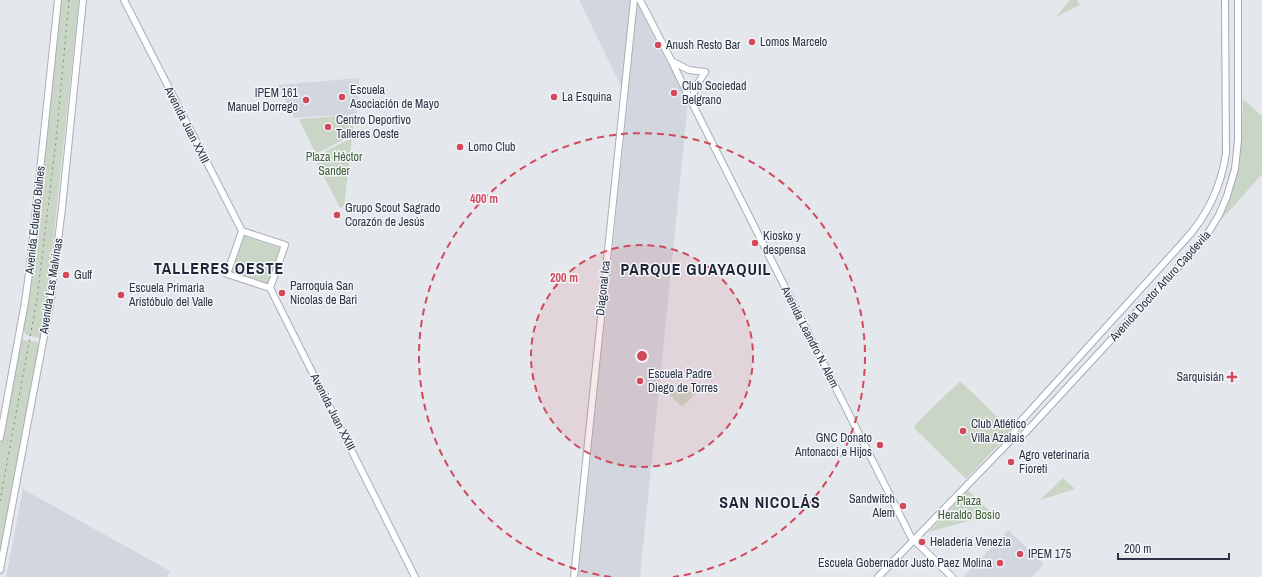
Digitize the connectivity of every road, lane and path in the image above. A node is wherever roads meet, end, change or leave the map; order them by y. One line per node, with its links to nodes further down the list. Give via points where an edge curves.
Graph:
1 (58, 0): 12 (main road, Avenida Eduardo Bulnes, via 30,266)
2 (83, 0): 15 (main road, Avenida Las Malvinas, via 51,299)
3 (124, 0): 10 (main road, Avenida Juan XXIII)
4 (634, 0): 17 (main road, Diagonal Ica)
5 (640, 0): 8 (main road, Avenida Leandro N. Alem)
6 (1225, 0): 13 (main road, Avenida Doctor Arturo Capdevila, via 1226,153 1222,176 1213,199 1193,232 1020,422)
7 (1238, 0): 13 (main road, Avenida Doctor Arturo Capdevila, via 1237,154 1231,183 1221,211 1196,248 1026,432)
8 (672, 62): 9 (main road, Avenida Leandro N. Alem); 9 (main road, via 689,70 705,72 695,88)
9 (692, 102): 14 (main road, Avenida Leandro N. Alem)
10 (242, 231): 11 (main road, via 285,245); 11 (main road, via 227,274)
11 (270, 288): 16 (main road, Avenida Juan XXIII)
12 (0, 438)
13 (1011, 440): 14 (main road, Avenida Doctor Arturo Capdevila)
14 (914, 540): 18 (main road, Avenida Doctor Arturo Capdevila); 19 (main road, Avenida Leandro N. Alem)
15 (0, 570)
16 (415, 577)
17 (574, 577)
18 (878, 577)
19 (952, 577)

